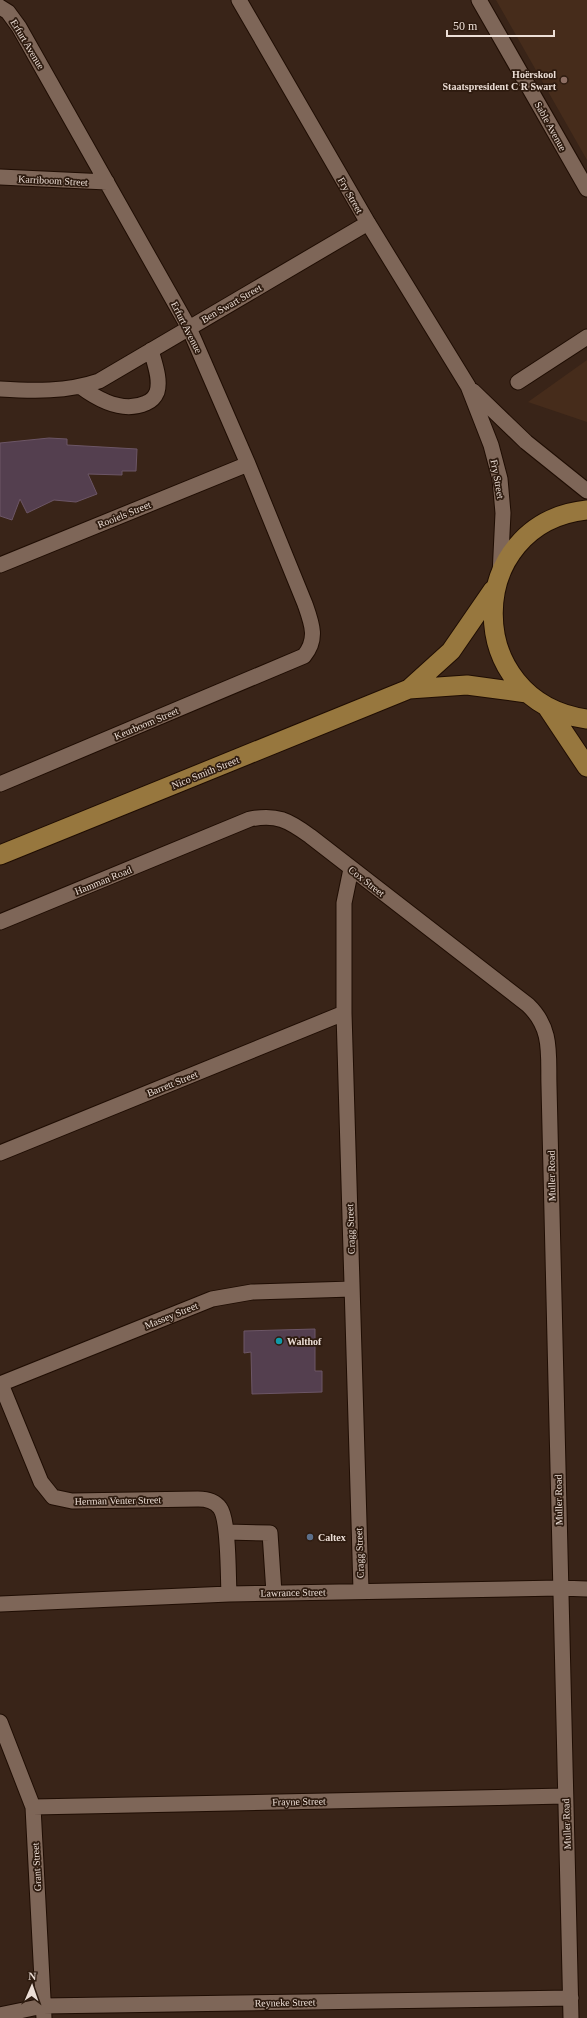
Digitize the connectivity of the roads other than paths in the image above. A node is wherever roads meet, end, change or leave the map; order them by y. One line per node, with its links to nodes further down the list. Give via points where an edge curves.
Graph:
1 (239, 0): 7 (street, Fry Street)
2 (479, 0): 6 (street, Sable Avenue)
3 (0, 7): 5 (street, Erfurt Avenue, via 8,12 19,27)
4 (0, 177): 5 (street, Karriboom Street)
5 (107, 182): 8 (street, Erfurt Avenue)
6 (587, 189)
7 (368, 223): 8 (street, Ben Swart Street); 12 (street, Fry Street)
8 (189, 328): 10 (street, Ben Swart Street); 15 (street, Erfurt Avenue)
9 (587, 337): 11 (street)
10 (151, 350): 13 (street, Ben Swart Street, via 99,381); 13 (street, via 158,385 151,401 136,407 120,406 92,395)
11 (518, 382)
12 (468, 386): 16 (street, Fry Street, via 526,442); 19 (street, Fry Street, via 491,445 500,479 503,513)
13 (81, 387): 14 (street, Ben Swart Street, via 47,390)
14 (0, 389)
15 (248, 464): 18 (street, Rooiels Street); 20 (street, Erfurt Avenue, via 313,627 314,635 309,649 304,656)
16 (587, 490)
17 (587, 510): 19 (main road, via 559,517 531,533 511,555)
18 (0, 565)
19 (499, 580): 21 (main road, Nico Smith Street, via 455,646 442,661); 22 (main road, via 492,616 496,642 508,669)
20 (292, 662): 26 (street, Keurboom Street)
21 (409, 689): 22 (main road, Nico Smith Street, via 467,685); 28 (main road, Nico Smith Street)
22 (527, 693): 23 (main road)
23 (547, 707): 24 (main road, via 569,716); 25 (main road)
24 (587, 719)
25 (587, 766)
26 (0, 784)
27 (205, 838): 29 (street, Cox Street, via 250,819 276,817 299,828); 30 (street, Hamman Road)
28 (0, 855)
29 (352, 869): 31 (street, Cox Street); 32 (street, Cragg Street, via 344,903)
30 (0, 922)
31 (515, 994): 37 (street, Muller Road, via 538,1015 547,1040)
32 (344, 1013): 33 (street, Barrett Street); 34 (street, Cragg Street)
33 (0, 1153)
34 (352, 1289): 35 (street, Massey Street, via 252,1292 212,1299); 39 (street, Cragg Street)
35 (0, 1384): 36 (street, Herman Venter Street, via 41,1482 53,1497 72,1501 205,1499 218,1504 221,1508)
36 (226, 1532): 40 (street, via 270,1533); 41 (street, Herman Venter Street)
37 (560, 1588): 38 (street, Lawrance Street); 39 (street, Lawrance Street); 45 (street, Muller Road)
38 (587, 1589)
39 (360, 1590): 40 (street, Lawrance Street)
40 (274, 1592): 41 (street, Lawrance Street)
41 (229, 1594): 42 (street, Lawrance Street)
42 (0, 1604)
43 (0, 1722): 44 (street, Grant Street)
44 (6, 1753): 46 (street, Grant Street)
45 (565, 1796): 46 (street, Frayne Street); 47 (street, Muller Road)
46 (33, 1807): 48 (street, Grant Street)
47 (571, 1998): 48 (street, Reyneke Street); 50 (street, Muller Road)
48 (43, 2012): 49 (street, Reyneke Street)
49 (0, 2015)
50 (571, 2018)

